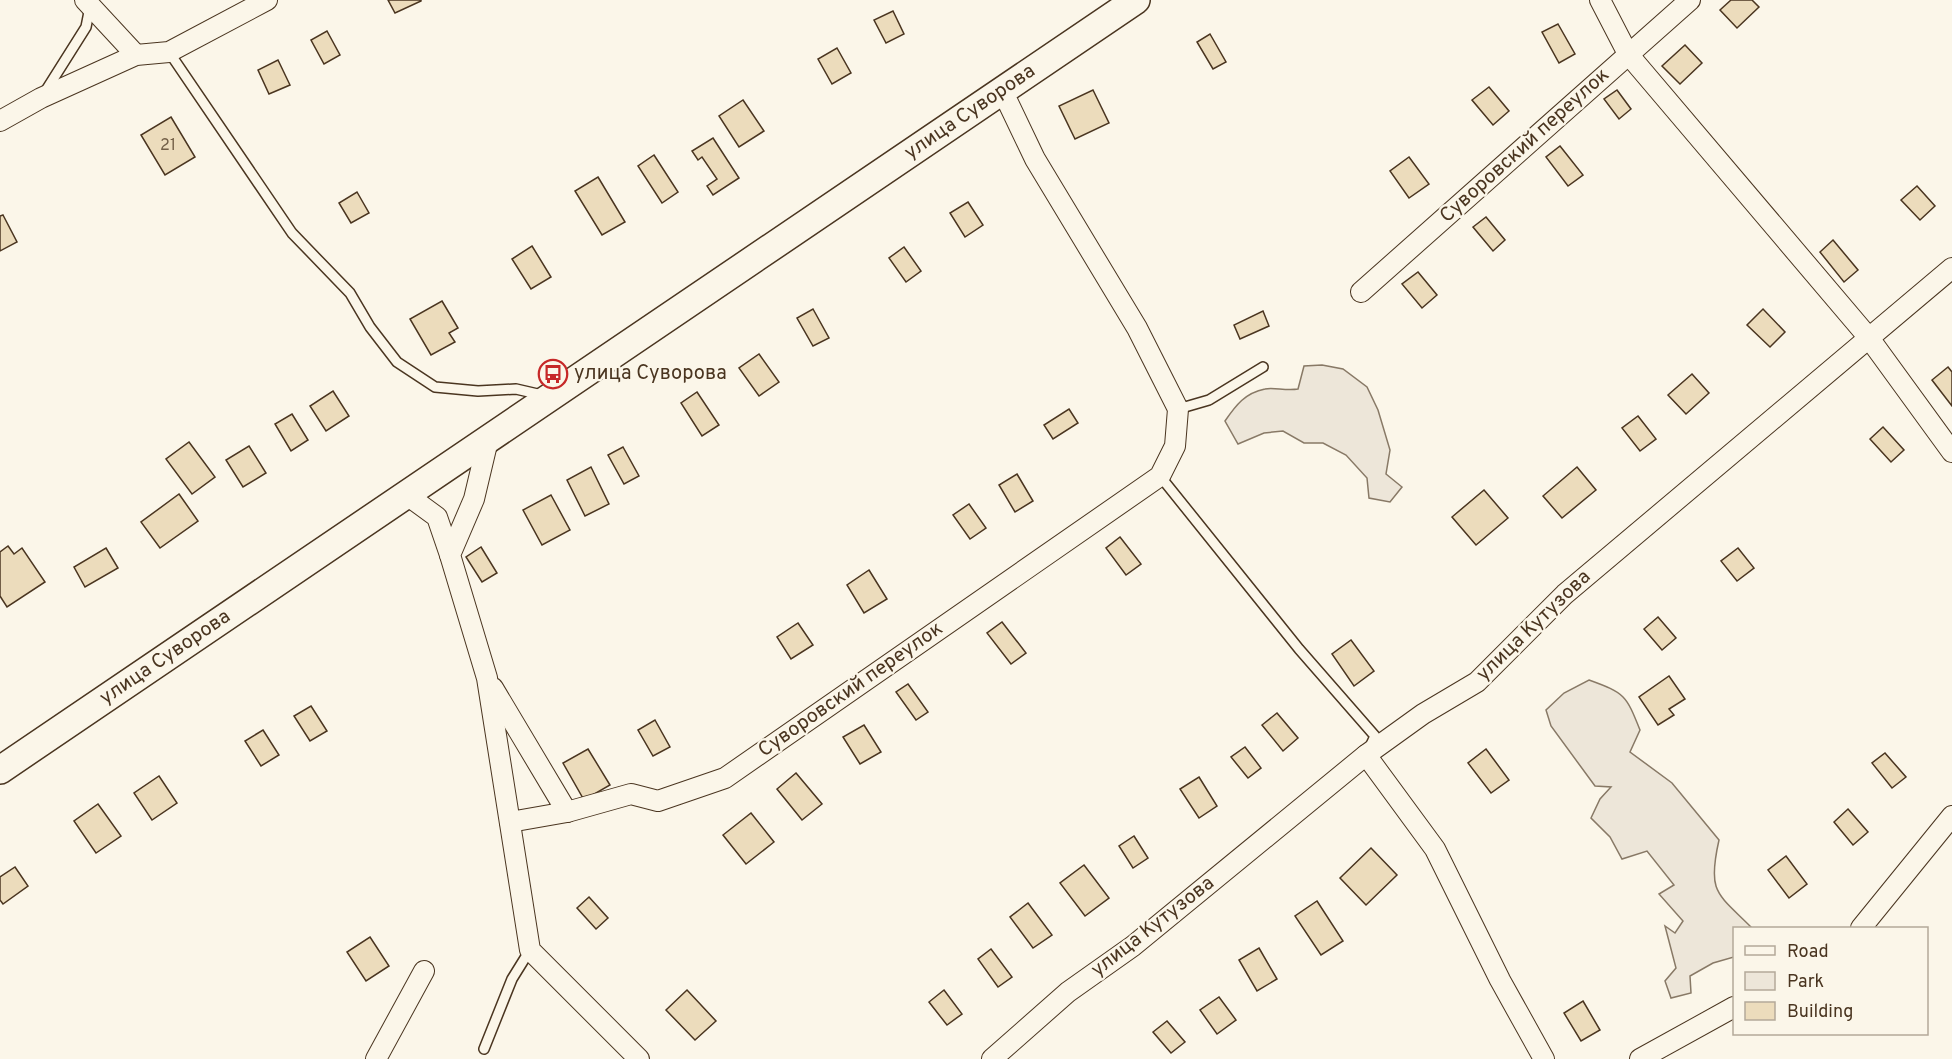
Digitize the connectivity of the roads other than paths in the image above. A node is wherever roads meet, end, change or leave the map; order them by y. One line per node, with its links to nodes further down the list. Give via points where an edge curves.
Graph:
1 (267, 0): 6 (street)
2 (1136, 0): 9 (street, улица Суворова)
3 (1599, 0): 7 (street)
4 (1690, 0): 7 (street, Суворовский переулок)
5 (88, 2): 8 (street); 10 (lane, via 86,27)
6 (169, 52): 8 (street); 16 (lane, via 292,233 350,293 397,362 435,387 478,391 516,388)
7 (1628, 54): 13 (street, Суворовский переулок); 14 (street)
8 (136, 55): 10 (street)
9 (1002, 90): 16 (street, улица Суворова); 17 (street, via 1035,159 1137,328)
10 (41, 98): 11 (street)
11 (0, 121)
12 (1952, 268): 14 (street, улица Кутузова)
13 (1361, 292)
14 (1869, 338): 19 (street); 24 (street, улица Кутузова, via 1564,594 1477,682)
15 (1263, 367): 17 (lane, via 1209,400)
16 (549, 397): 18 (street, улица Суворова)
17 (1178, 409): 20 (street, via 1174,446)
18 (488, 440): 21 (street, улица Суворова); 22 (street, via 474,500)
19 (1952, 452)
20 (1160, 476): 24 (lane, via 1299,649 1375,736); 26 (street, Суворовский переулок, via 725,778 658,801 631,794)
21 (407, 495): 22 (street, via 437,517); 25 (street, улица Суворова)
22 (450, 555): 23 (street)
23 (488, 678): 26 (street); 28 (street)
24 (1366, 755): 36 (street, улица Кутузова, via 1133,946 1068,992); 37 (street, via 1435,849)
25 (0, 770)
26 (567, 812): 28 (street, Суворовский переулок)
27 (1952, 816): 29 (street)
28 (510, 822): 30 (street)
29 (1862, 927)
30 (530, 950): 33 (lane, via 512,979); 35 (street)
31 (424, 971): 34 (street)
32 (1733, 1008): 38 (street)
33 (484, 1049)
34 (376, 1059)
35 (639, 1059)
36 (992, 1059)
37 (1544, 1059)
38 (1640, 1059)

